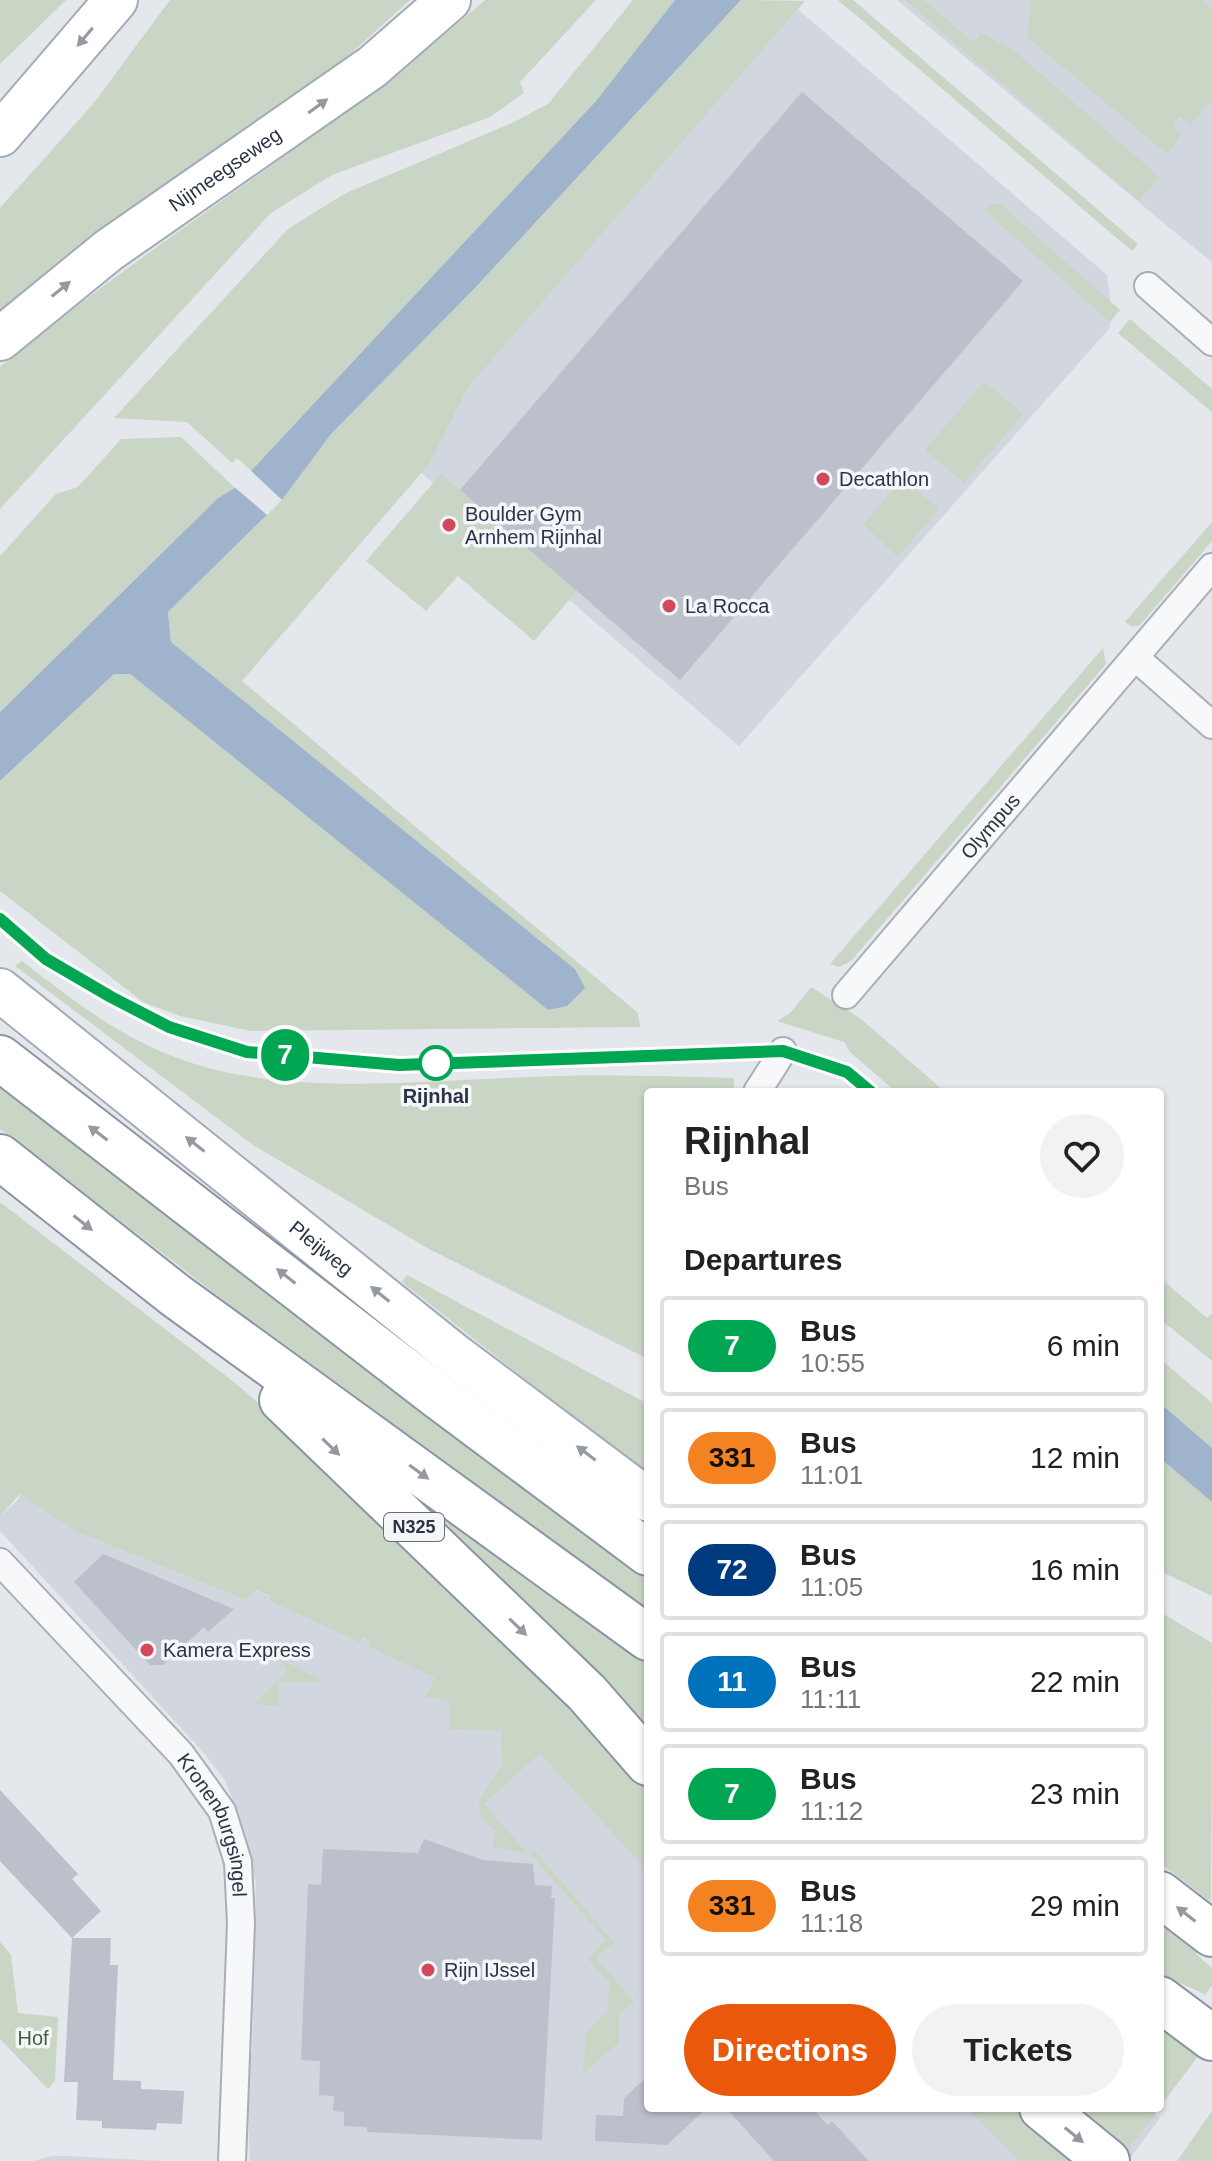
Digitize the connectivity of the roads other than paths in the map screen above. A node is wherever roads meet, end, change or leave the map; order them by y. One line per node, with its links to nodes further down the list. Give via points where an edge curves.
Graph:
1 (116, 0): 3 (main road, one-way to 3)
2 (449, 0): 5 (main road, Nijmeegseweg, one-way to 2, via 109,250 372,67)
3 (0, 135)
4 (1148, 286): 6 (street)
5 (0, 339)
6 (1212, 342)
7 (1212, 567): 8 (street, Olympus)
8 (1136, 658): 9 (street); 11 (street, Olympus)
9 (1212, 725)
10 (0, 990): 17 (main road, Pleijweg, one-way to 10, via 453,1354)
11 (846, 995)
12 (783, 1051): 14 (street)
13 (0, 1058): 18 (highway, one-way to 13)
14 (760, 1088)
15 (0, 1157): 16 (highway, N325, one-way to 16)
16 (175, 1295): 20 (highway, N325, one-way to 20); 21 (highway, N325, one-way to 21, via 587,1693)
17 (644, 1497)
18 (644, 1550)
19 (0, 1562): 25 (street, Kronenburgsingel, via 181,1754 222,1811 238,1862 241,1923)
20 (644, 1635)
21 (644, 1758)
22 (1164, 1897): 23 (highway, one-way to 22)
23 (1212, 1934)
24 (1047, 2112): 26 (highway, one-way to 26)
25 (232, 2161)
26 (1107, 2161)

